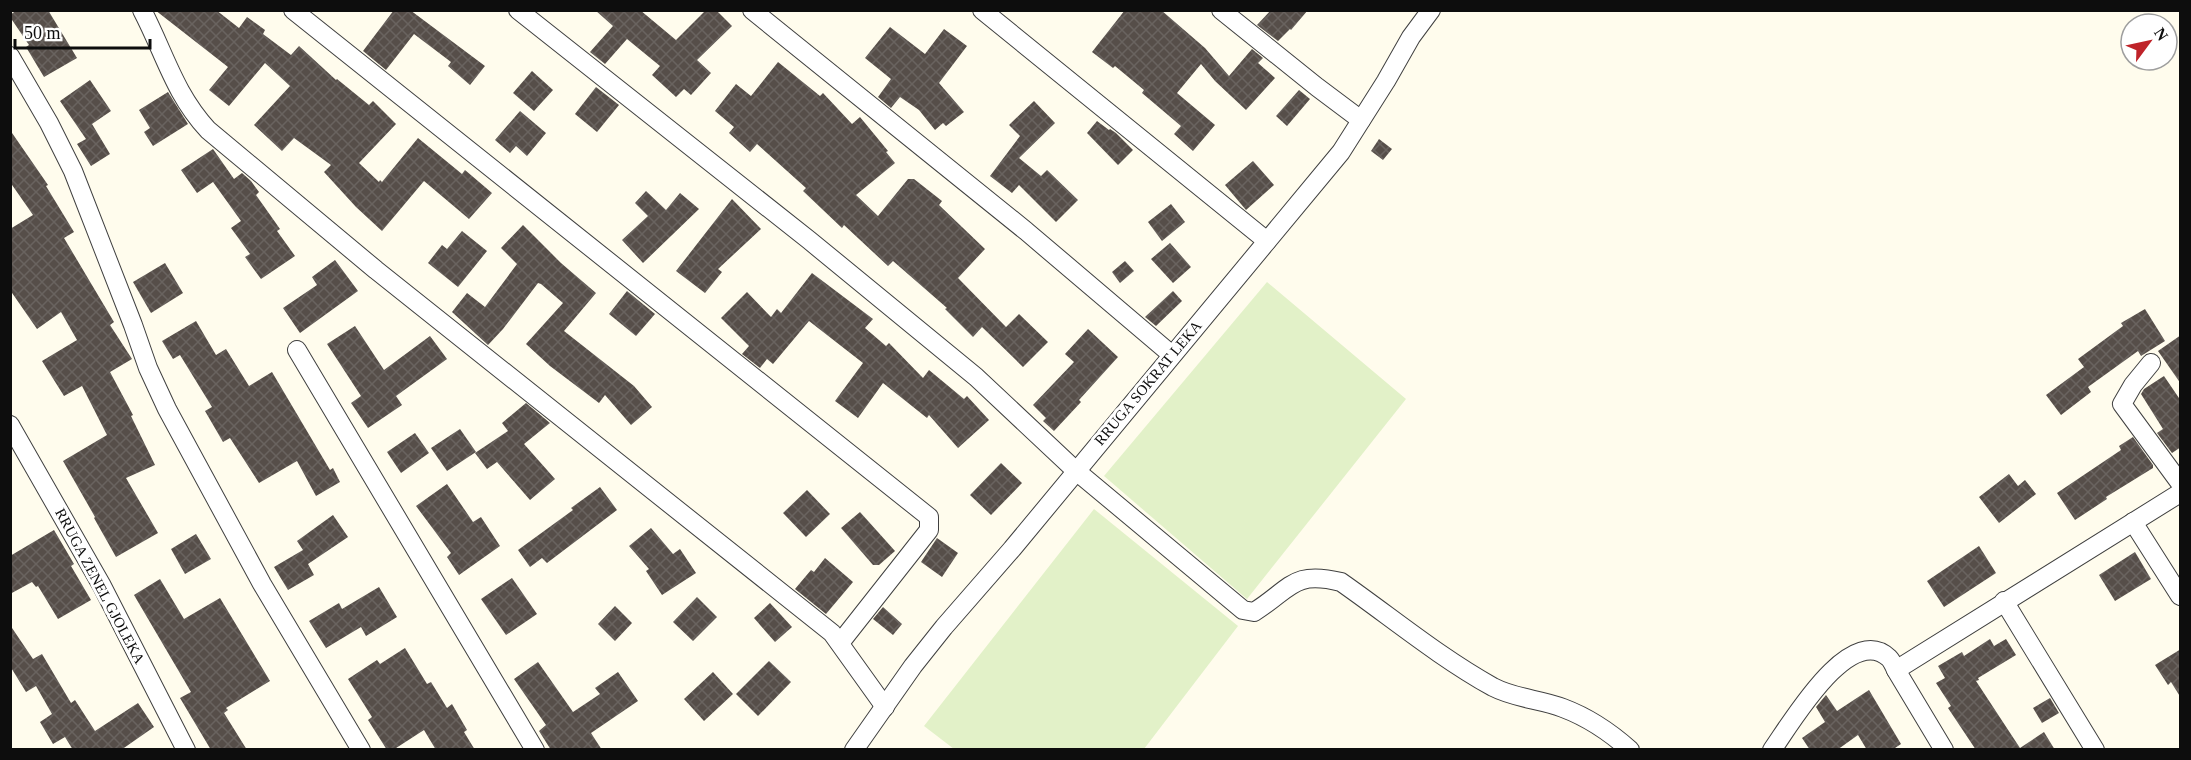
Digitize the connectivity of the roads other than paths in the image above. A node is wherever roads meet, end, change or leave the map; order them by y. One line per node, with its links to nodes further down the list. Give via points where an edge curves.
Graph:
1 (142, 10): 21 (street, via 178,90 208,130)
2 (293, 10): 21 (street, via 929,517 929,530)
3 (518, 10): 15 (street, via 959,363)
4 (752, 10): 12 (street, via 1026,231)
5 (982, 10): 10 (street)
6 (1221, 10): 9 (street)
7 (1431, 10): 9 (street, RRUGA SOKRAT LEKA)
8 (10, 56): 25 (street, via 73,171 167,409 262,584)
9 (1361, 120): 10 (street, RRUGA SOKRAT LEKA, via 1341,152)
10 (1267, 241): 12 (street, RRUGA SOKRAT LEKA)
11 (297, 350): 26 (street)
12 (1172, 355): 15 (street, RRUGA SOKRAT LEKA)
13 (2151, 363): 16 (street, via 2122,404)
14 (10, 425): 24 (street, RRUGA ZENEL GJOLEKA, via 102,586)
15 (1075, 470): 23 (street, RRUGA SOKRAT LEKA, via 913,666); 28 (street, via 1243,610 1254,612 1303,579 1320,577 1341,582 1460,668 1526,700 1563,708 1592,722)
16 (2181, 483)
17 (2181, 493): 18 (street)
18 (2133, 522): 19 (street); 20 (street)
19 (2181, 596)
20 (2004, 601): 22 (street); 31 (street)
21 (840, 643): 23 (street)
22 (1896, 670): 29 (street, via 1888,657 1876,651 1861,651 1842,660); 30 (street)
23 (885, 706): 27 (street, RRUGA SOKRAT LEKA)
24 (186, 750)
25 (361, 750)
26 (535, 750)
27 (854, 750)
28 (1630, 750)
29 (1772, 750)
30 (1944, 750)
31 (2095, 750)

